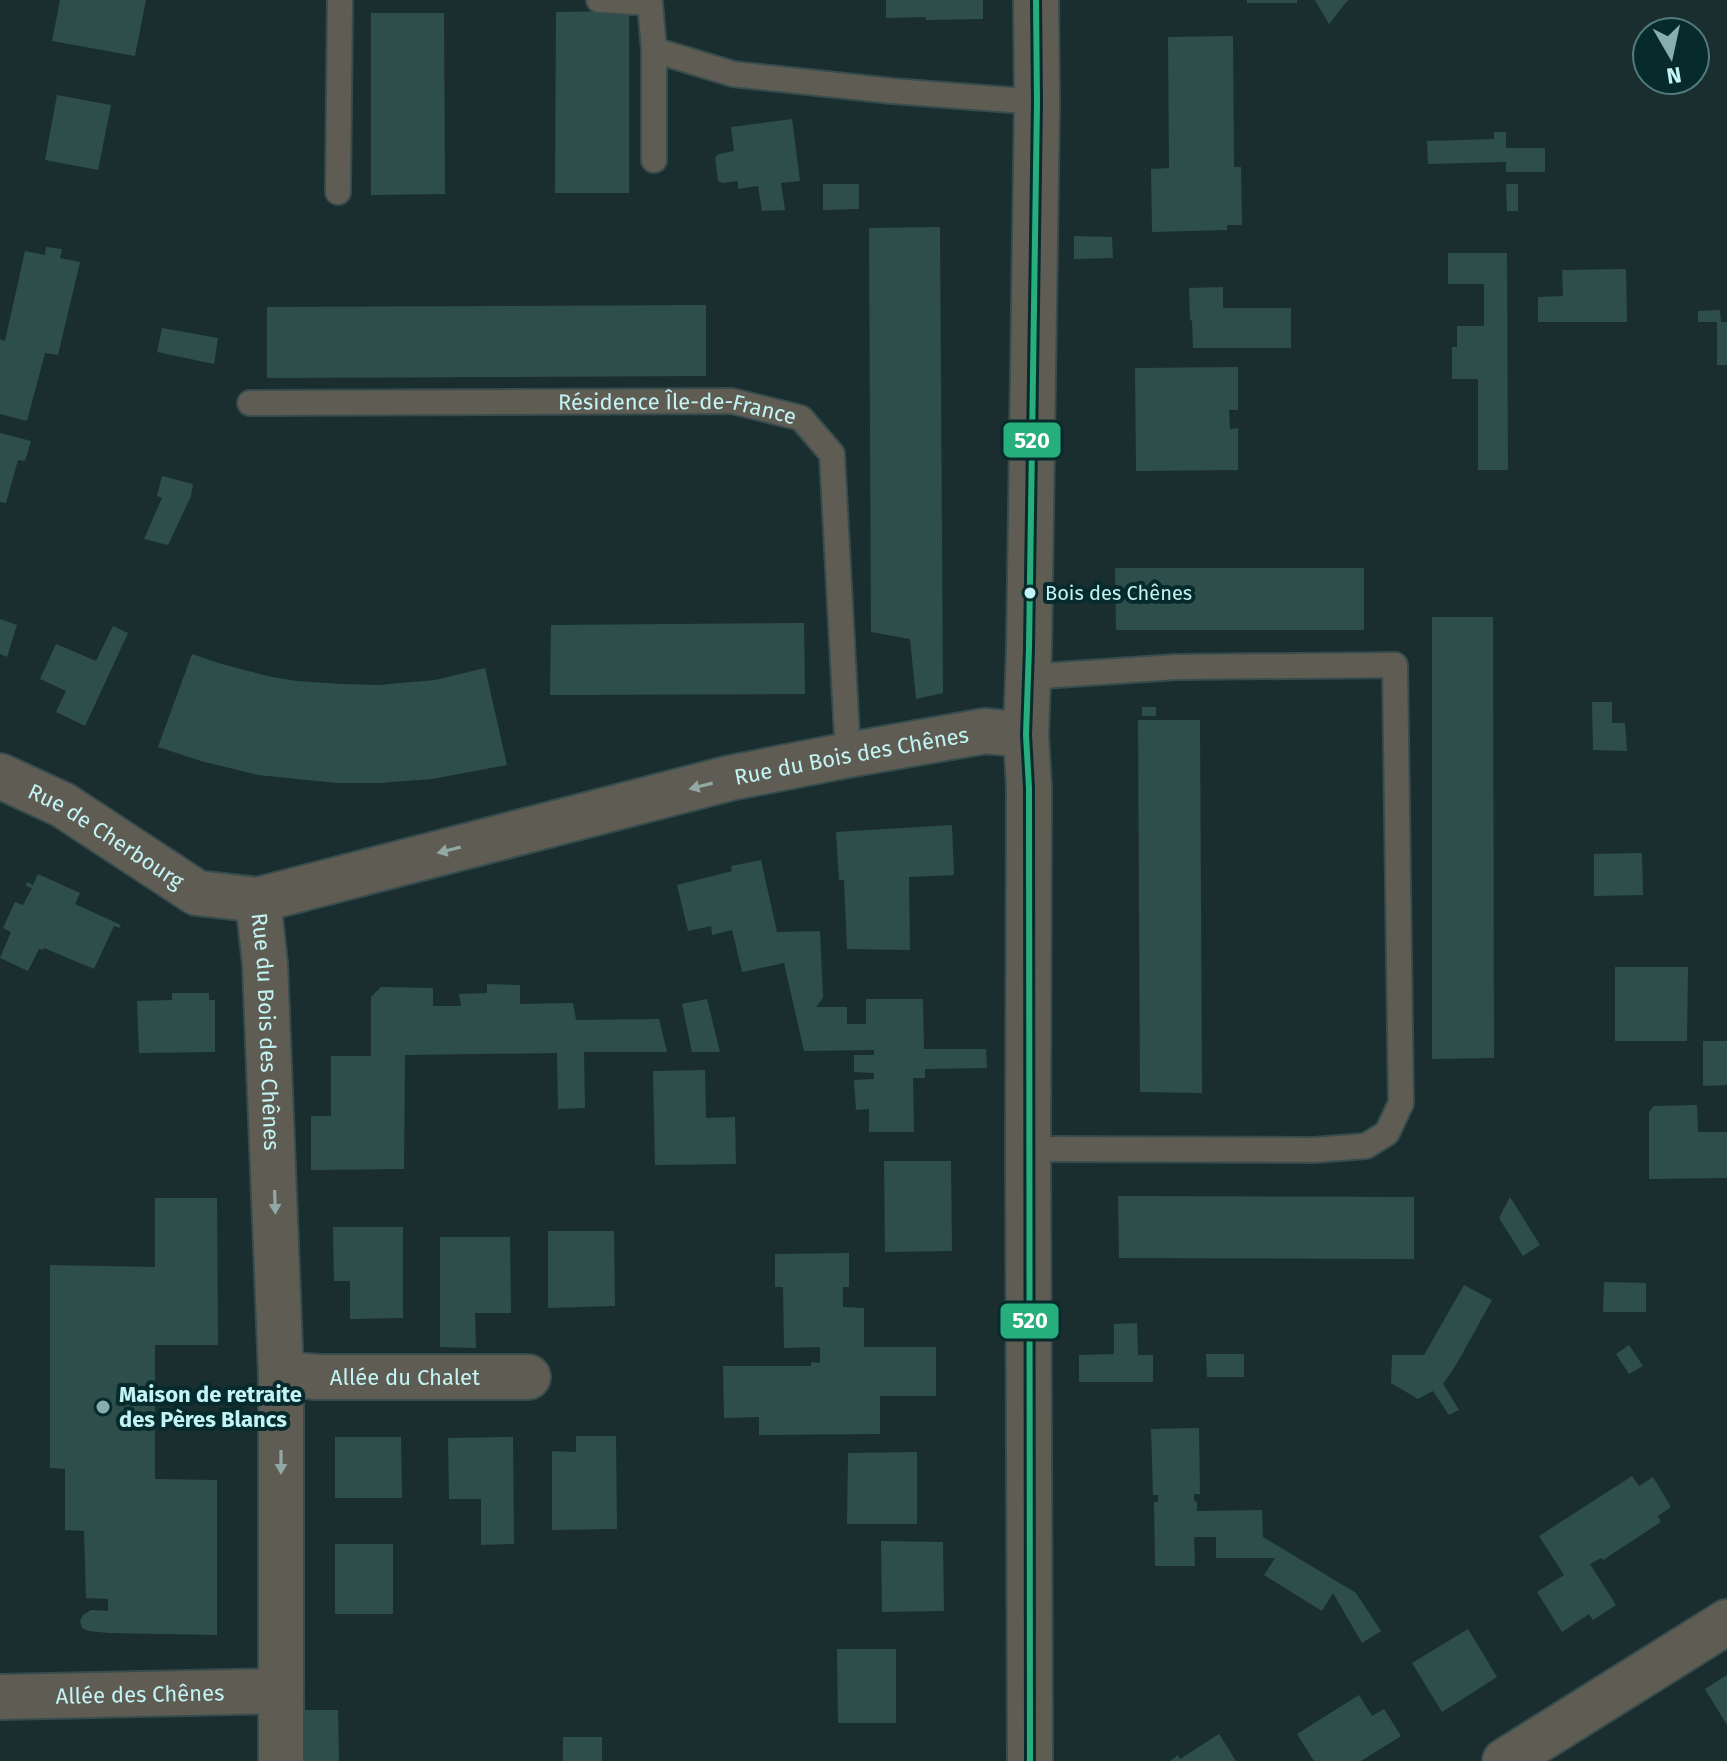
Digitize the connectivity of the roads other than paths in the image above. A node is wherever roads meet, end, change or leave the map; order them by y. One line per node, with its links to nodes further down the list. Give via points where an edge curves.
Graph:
1 (340, 0): 7 (lane)
2 (599, 0): 4 (lane, via 650,3)
3 (1036, 0): 5 (street)
4 (654, 50): 5 (lane, via 733,74); 6 (lane)
5 (1037, 102): 9 (street)
6 (654, 160)
7 (338, 192)
8 (250, 403): 11 (lane, Résidence Île-de-France, via 732,401 801,418 832,454)
9 (1027, 677): 10 (street); 14 (lane, via 1176,667 1395,665 1401,1103 1387,1133 1366,1146)
10 (1026, 735): 11 (street, Rue du Bois des Chênes, via 985,731); 14 (street)
11 (848, 755): 13 (street, Rue du Bois des Chênes, one-way to 13, via 730,778)
12 (0, 776): 13 (street, Rue de Cherbourg, via 63,805 197,893)
13 (258, 900): 15 (street, Rue du Bois des Chênes, one-way to 15)
14 (1028, 1149): 21 (street)
15 (281, 1374): 16 (street, Allée du Chalet); 18 (street, Rue du Bois des Chênes, one-way to 18)
16 (528, 1377)
17 (1727, 1622): 22 (street)
18 (281, 1691): 19 (street, Allée des Chênes); 20 (street, Rue du Bois des Chênes)
19 (0, 1697)
20 (281, 1761)
21 (1030, 1761)
22 (1505, 1761)

